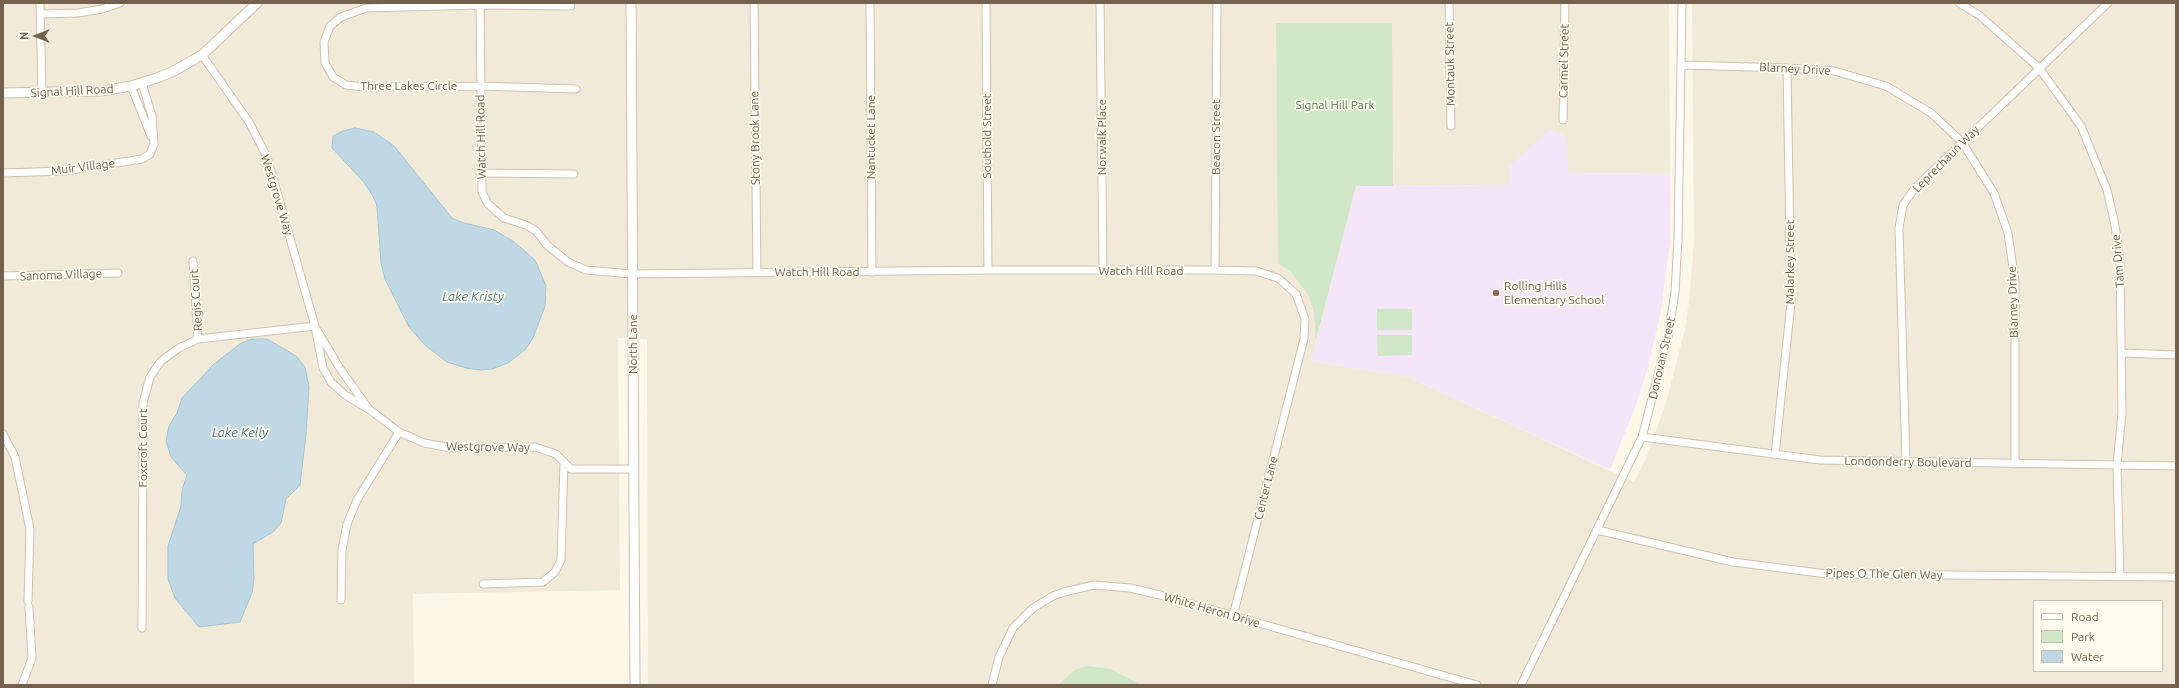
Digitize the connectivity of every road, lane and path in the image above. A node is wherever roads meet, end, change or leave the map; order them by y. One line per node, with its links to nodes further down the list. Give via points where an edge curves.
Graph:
1 (40, 3): 18 (street)
2 (120, 3): 18 (street, via 78,13)
3 (257, 3): 17 (street, Signal Hill Road)
4 (631, 3): 43 (street, North Lane)
5 (754, 3): 40 (street, Stony Brook Lane)
6 (870, 3): 41 (street, Nantucket Lane)
7 (986, 3): 37 (street, Southold Street)
8 (1100, 3): 39 (street, Norwalk Place)
9 (1217, 3): 38 (street, Beacon Street)
10 (1449, 3): 30 (street, Montauk Street)
11 (1565, 3): 29 (street, Carmel Street)
12 (1682, 3): 20 (street, Donovan Street)
13 (1959, 3): 22 (street, Tam Drive, via 1980,15)
14 (2108, 3): 22 (street, Leprechaun Way)
15 (480, 4): 16 (street, Three Lakes Circle); 25 (street, Watch Hill Road); 25 (street, Three Lakes Circle, via 366,8 341,17 330,26 324,42 325,63 333,77 346,84 364,87)
16 (571, 6)
17 (247, 7): 19 (street, Signal Hill Road)
18 (40, 14): 28 (street)
19 (202, 55): 23 (street, Signal Hill Road, via 174,71); 45 (street, Westgrove Way, via 249,122 268,157)
20 (1681, 65): 21 (street, Blarney Drive); 53 (street, Donovan Street, via 1680,189 1675,292 1669,334)
21 (1787, 68): 31 (street, Blarney Drive, via 1834,71 1886,86 1931,113); 54 (street, Malarkey Street, via 1791,303)
22 (2039, 68): 31 (street, Leprechaun Way); 47 (street, Tam Drive, via 2081,126 2107,190 2120,262)
23 (142, 83): 24 (street, Signal Hill Road); 32 (street, via 152,116)
24 (132, 86): 28 (street, Signal Hill Road, via 101,91); 32 (street)
25 (480, 86): 26 (street, Three Lakes Circle); 34 (street, Watch Hill Road)
26 (576, 89)
27 (3, 93): 28 (street, Signal Hill Road)
28 (42, 93)
29 (1563, 120)
30 (1451, 126)
31 (1962, 142): 56 (street, Leprechaun Way, via 1915,188 1903,205 1899,228); 57 (street, Blarney Drive, via 1994,193 2008,233 2015,282)
32 (154, 144): 33 (street, Muir Village, via 150,154 142,158 65,171)
33 (3, 172)
34 (480, 173): 35 (street); 43 (street, Watch Hill Road, via 482,192 488,204 504,218 536,231 547,245 568,262 586,270)
35 (574, 174)
36 (193, 261): 46 (street, Regis Court)
37 (988, 270): 39 (street, Watch Hill Road); 41 (street, Watch Hill Road)
38 (1216, 270): 39 (street, Watch Hill Road); 49 (street, Watch Hill Road, via 1256,271 1278,278 1296,294 1305,319)
39 (1103, 271)
40 (757, 272): 41 (street, Watch Hill Road); 43 (street, Watch Hill Road)
41 (872, 272)
42 (118, 273): 44 (street, Sanoma Village)
43 (632, 274): 60 (street, North Lane)
44 (3, 276)
45 (315, 326): 46 (street, Foxcroft Court); 50 (street, Westgrove Way, via 339,367); 50 (street, Westgrove Way, via 323,368 331,382 345,395)
46 (198, 339): 67 (street, Foxcroft Court, via 161,361 150,377 143,403)
47 (2122, 353): 48 (street); 58 (street, Tam Drive, via 2122,413)
48 (2176, 355)
49 (1299, 359): 66 (street, Center Lane)
50 (370, 410): 51 (street, Westgrove Way)
51 (399, 432): 55 (street, Westgrove Way, via 424,443 451,448 544,449 556,454); 65 (street, via 357,500 347,524 342,550)
52 (3, 434): 68 (street, via 15,457 30,529 29,604 32,658)
53 (1642, 436): 54 (street, Londonderry Boulevard); 61 (street, Donovan Street)
54 (1774, 455): 56 (street, Londonderry Boulevard, via 1820,460)
55 (564, 463): 60 (street, Westgrove Way, via 571,469 582,470); 64 (street, via 561,560 555,572 543,582)
56 (1906, 463): 57 (street, Londonderry Boulevard)
57 (2015, 464): 58 (street, Londonderry Boulevard)
58 (2117, 464): 59 (street, Londonderry Boulevard); 62 (street, Tam Drive)
59 (2176, 466)
60 (633, 469): 69 (street, North Lane)
61 (1597, 530): 62 (street, Pipes O The Glen Way, via 1733,562 1827,574); 72 (street, Donovan Street)
62 (2120, 577): 63 (street, Pipes O The Glen Way)
63 (2176, 577)
64 (483, 584)
65 (341, 600)
66 (1233, 616): 70 (street, White Heron Drive, via 1130,588 1094,585 1064,592 1033,608 1013,628 999,657); 71 (street, White Heron Drive)
67 (142, 628)
68 (22, 685)
69 (635, 685)
70 (992, 685)
71 (1477, 685)
72 (1521, 685)

